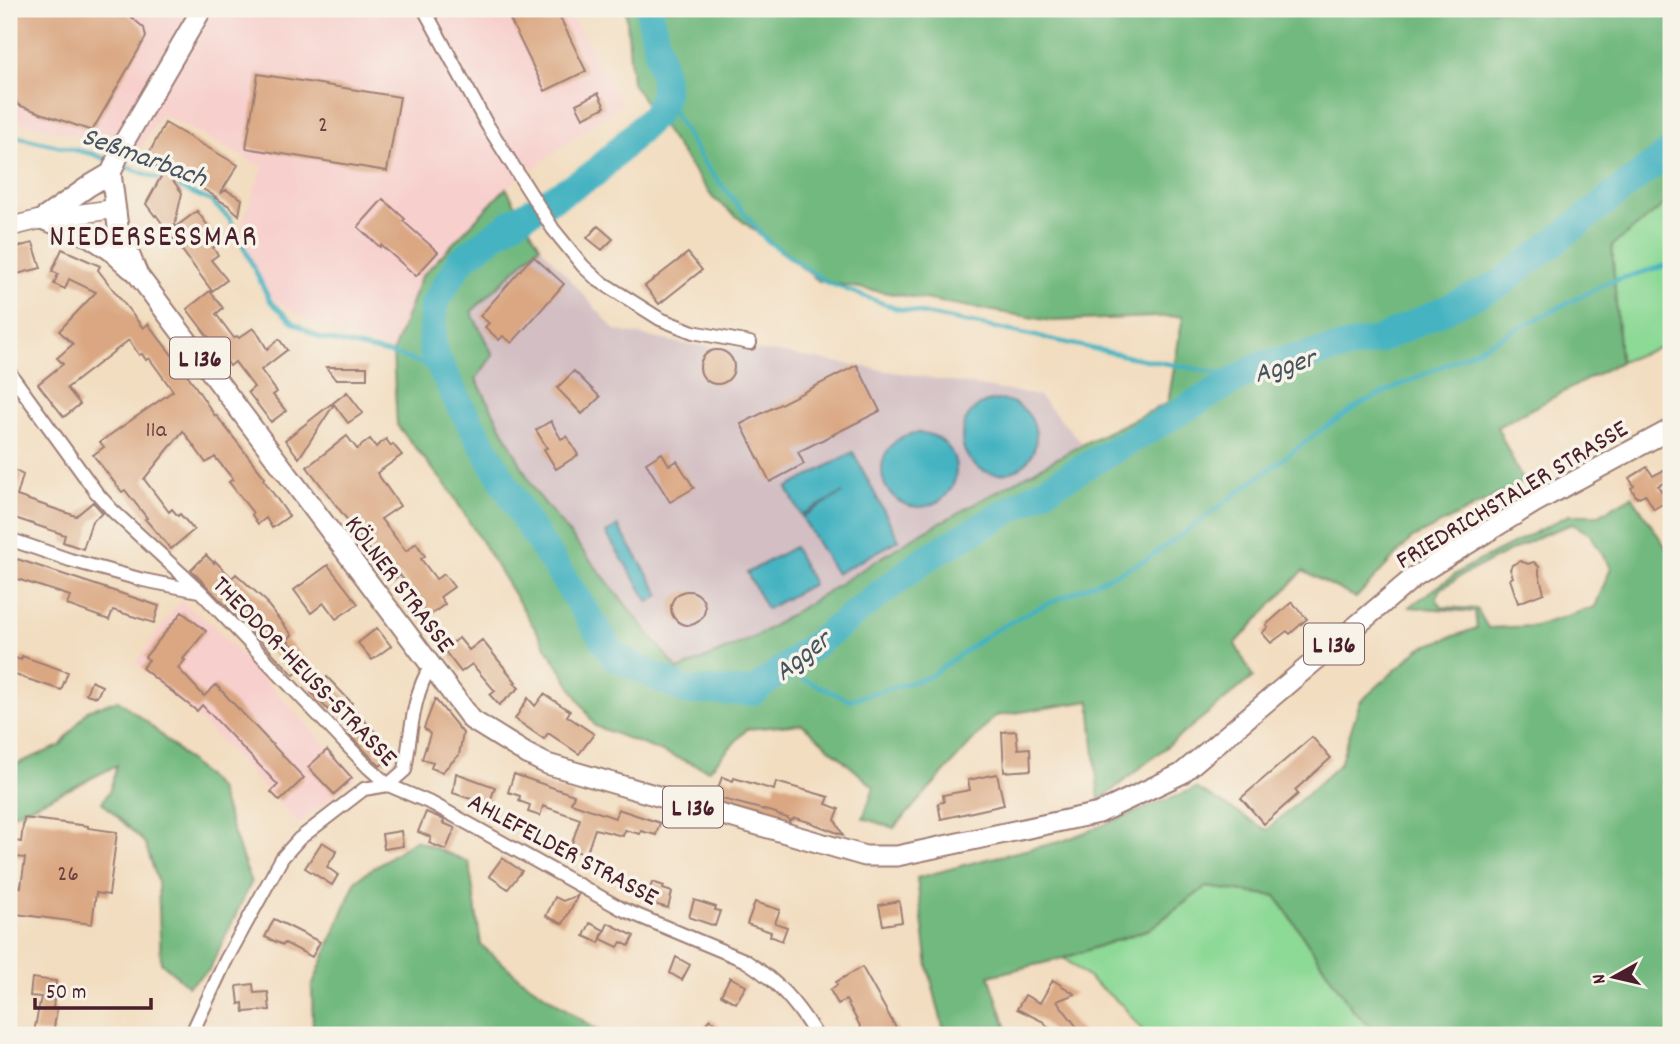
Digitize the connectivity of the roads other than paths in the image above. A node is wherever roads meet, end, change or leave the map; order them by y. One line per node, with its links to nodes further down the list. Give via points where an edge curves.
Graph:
1 (202, 9): 3 (main road)
2 (424, 9): 8 (street, via 480,113 553,229 583,267 660,319 693,332)
3 (114, 165): 4 (main road, KÖLNER STRASSE / L 136); 5 (main road)
4 (114, 209): 5 (main road); 7 (main road, KÖLNER STRASSE / L 136)
5 (42, 219): 6 (main road); 7 (main road, via 90,237)
6 (9, 228)
7 (138, 275): 13 (main road, KÖLNER STRASSE / L 136)
8 (750, 343)
9 (9, 372): 12 (street, THEODOR-HEUSS-STRASSE, via 96,492)
10 (1671, 429): 15 (main road, FRIEDRICHSTALER STRASSE / L 136, via 1534,503 1414,577 1181,774 1099,813)
11 (9, 539): 12 (street, via 143,580)
12 (200, 591): 14 (street, THEODOR-HEUSS-STRASSE)
13 (431, 666): 14 (street, via 422,679 415,707 405,770); 15 (main road, KÖLNER STRASSE / L 136, via 472,720 547,764 865,856 897,856)
14 (388, 785): 16 (street, THEODOR-HEUSS-STRASSE, via 364,789 299,839 282,858); 17 (street, AHLEFELDER STRASSE, via 433,804 622,909 753,965 799,1008)
15 (991, 836)
16 (191, 1035)
17 (816, 1035)

